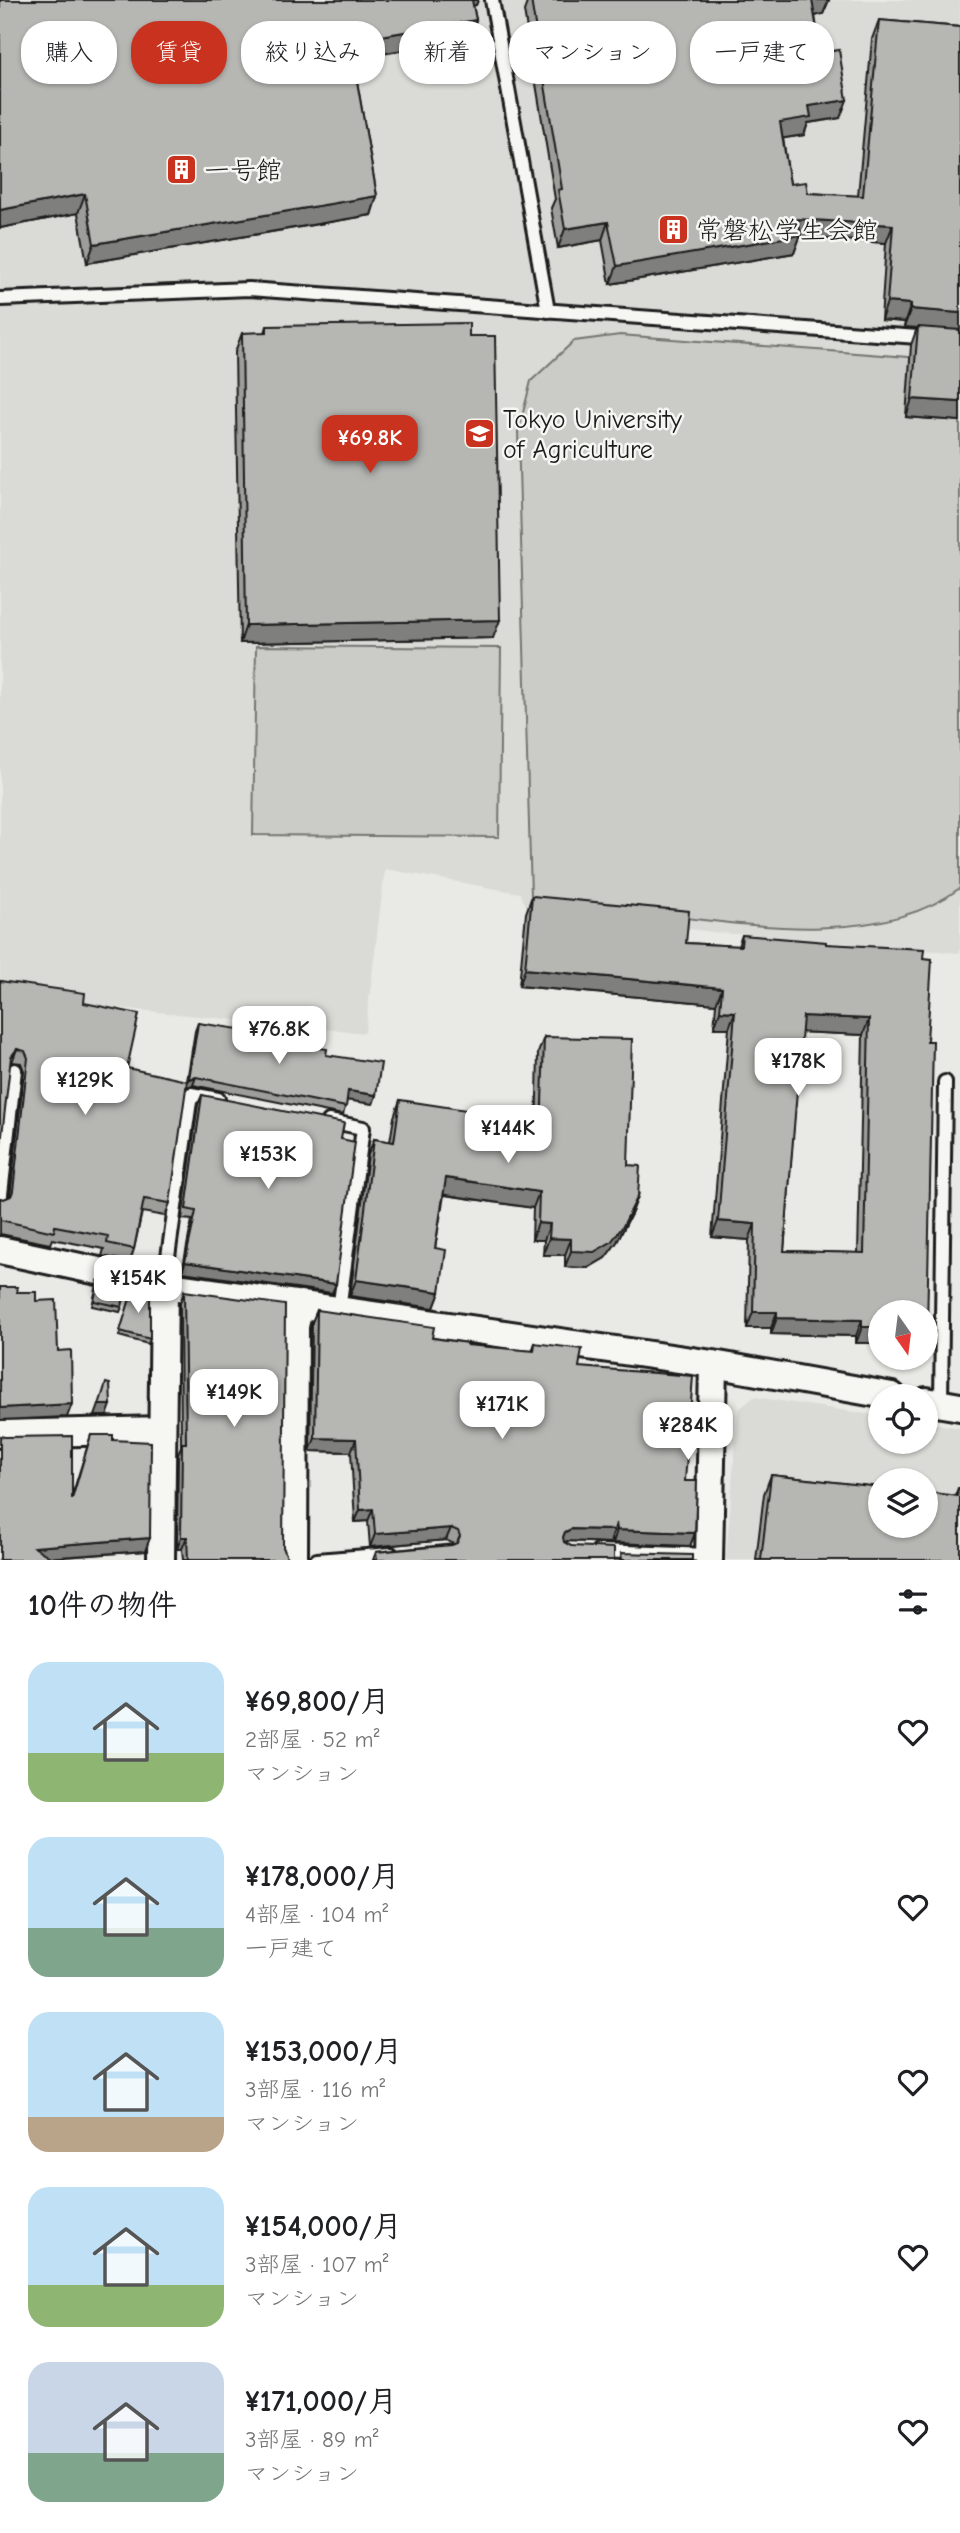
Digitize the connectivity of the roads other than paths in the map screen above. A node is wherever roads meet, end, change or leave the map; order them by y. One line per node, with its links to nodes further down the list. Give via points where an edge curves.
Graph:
1 (492, 0): 3 (lane)
2 (0, 299): 3 (lane, via 249,289)
3 (548, 311): 4 (lane)
4 (960, 340)
5 (15, 1070): 9 (lane)
6 (945, 1082): 16 (lane)
7 (231, 1102): 11 (lane, via 191,1094)
8 (310, 1117): 13 (lane, via 363,1128)
9 (0, 1203)
10 (0, 1250): 11 (street)
11 (164, 1285): 12 (street); 17 (street)
12 (300, 1304): 13 (street); 23 (street, via 295,1325)
13 (339, 1310): 14 (street)
14 (713, 1364): 15 (street); 21 (street)
15 (868, 1392)
16 (942, 1404)
17 (162, 1430): 18 (street); 22 (street)
18 (0, 1434)
19 (580, 1551): 21 (lane)
20 (408, 1553): 24 (lane)
21 (709, 1558)
22 (161, 1560)
23 (294, 1560)
24 (317, 1560)

